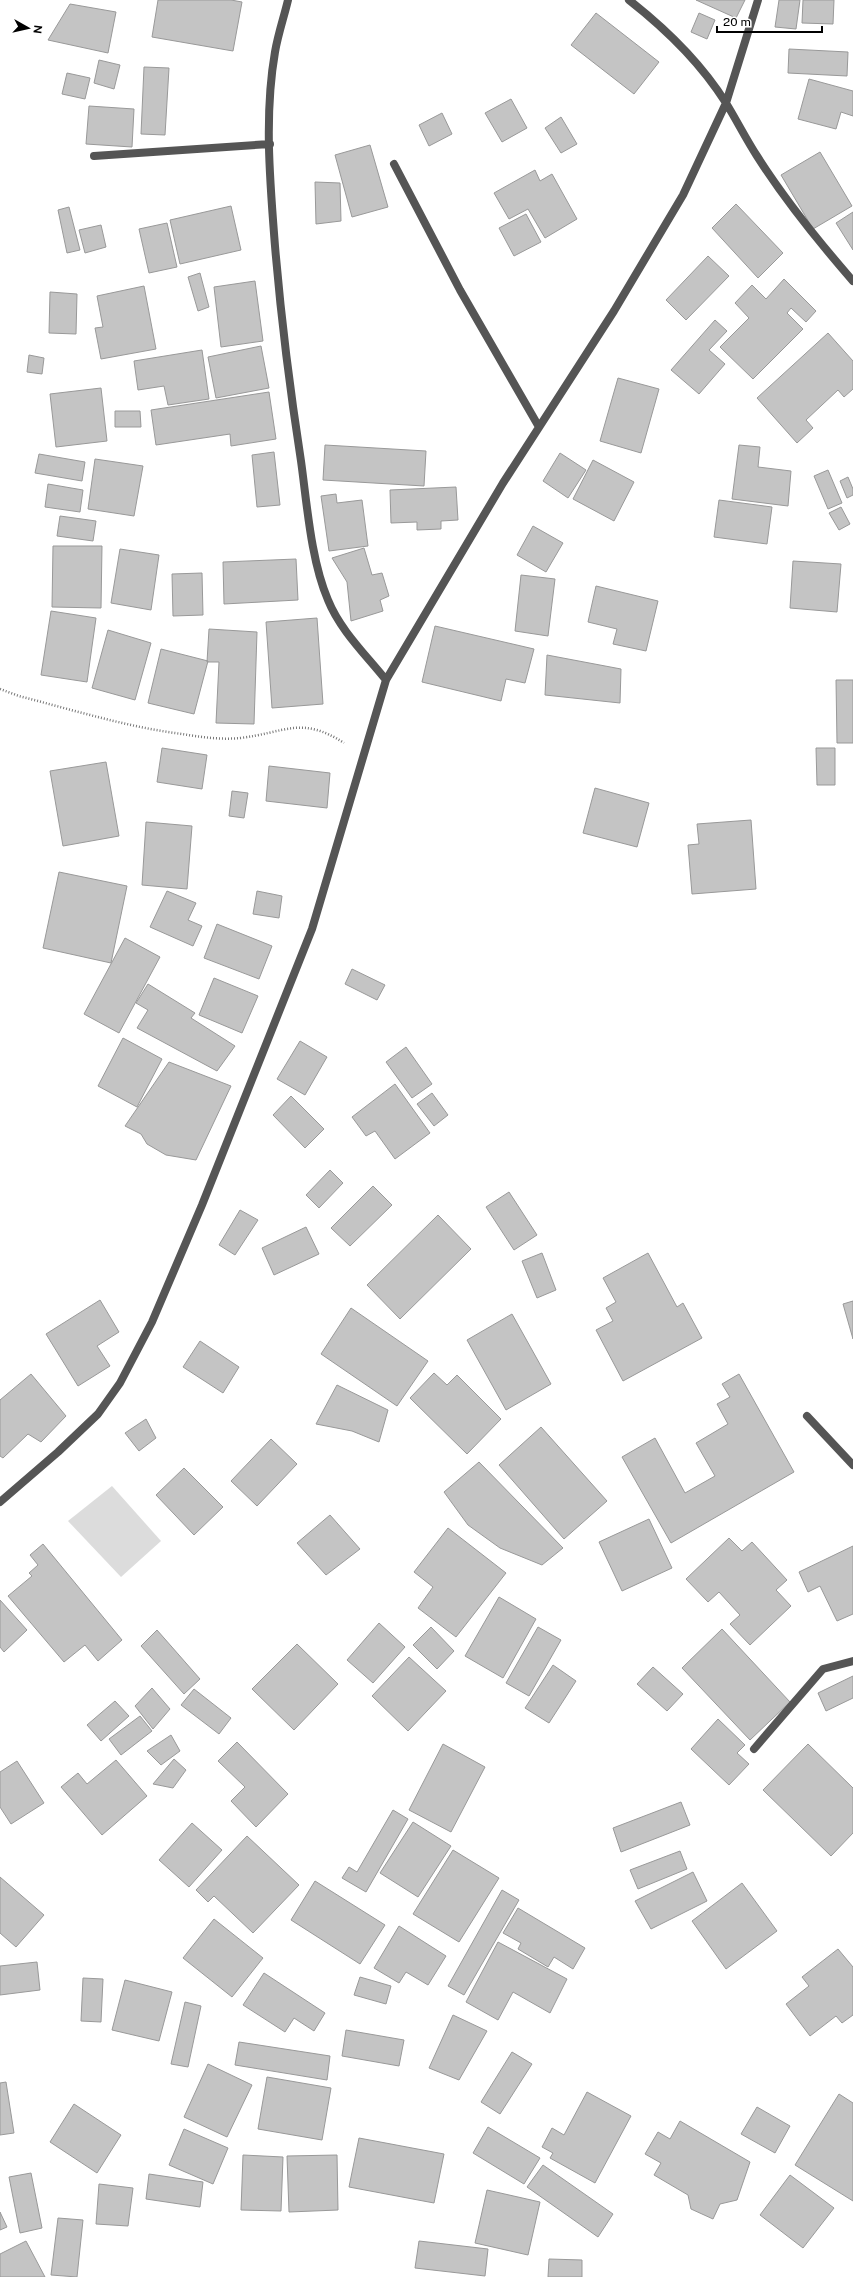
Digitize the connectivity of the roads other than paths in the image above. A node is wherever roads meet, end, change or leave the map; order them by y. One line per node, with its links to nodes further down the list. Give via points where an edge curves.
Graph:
1 (288, 0): 5 (street, via 275,51 270,90)
2 (629, 0): 4 (street, via 656,22 697,64)
3 (758, 0): 4 (street)
4 (726, 103): 8 (street, via 757,156 828,252); 9 (street, via 701,159 661,234)
5 (270, 144): 6 (street); 10 (street, via 280,304 318,571 328,600 343,627)
6 (94, 156)
7 (394, 164): 9 (street, via 460,290)
8 (853, 281)
9 (539, 427): 10 (street)
10 (386, 680): 13 (street, via 312,929 202,1205 152,1322 120,1383 98,1414)
11 (807, 1416): 12 (street)
12 (853, 1465)
13 (0, 1502)
14 (853, 1661): 15 (street, via 824,1669)
15 (754, 1749)

